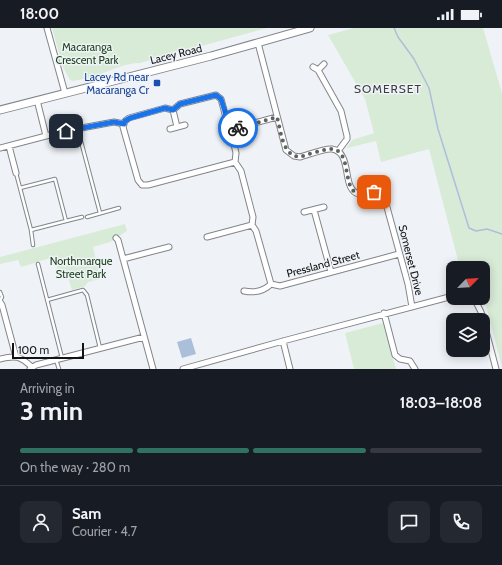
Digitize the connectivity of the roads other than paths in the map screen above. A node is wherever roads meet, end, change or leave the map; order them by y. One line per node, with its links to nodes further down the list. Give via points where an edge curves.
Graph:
1 (47, 28): 5 (street)
2 (310, 28): 3 (street, Lacey Road)
3 (258, 43): 5 (street, Lacey Road); 9 (street)
4 (324, 64): 19 (street, via 315,68 339,107 347,136)
5 (65, 93): 6 (street, Lacey Road)
6 (37, 100): 7 (street, Lacey Road); 16 (street)
7 (0, 110)
8 (173, 110): 10 (street, via 165,108 130,118); 12 (street); 15 (street, via 180,104 216,95 221,99 228,121)
9 (277, 117): 15 (street); 19 (street, via 286,150 290,154 300,157 331,149)
10 (124, 124): 13 (street, via 114,122); 20 (street, via 138,180 142,184 148,185)
11 (185, 125): 12 (street)
12 (177, 127): 14 (street)
13 (78, 129): 16 (street); 27 (lane)
14 (170, 129)
15 (235, 130): 20 (street, via 232,136)
16 (46, 136): 17 (street)
17 (9, 146): 18 (street); 21 (street)
18 (0, 148)
19 (338, 151): 37 (street, Somerset Drive, via 343,158 353,190 361,194 374,192 383,195 386,200)
20 (235, 162): 31 (street, via 241,171 253,217)
21 (16, 173): 22 (lane)
22 (20, 188): 30 (lane, via 55,179); 32 (lane)
23 (324, 207): 25 (street)
24 (119, 208): 27 (lane)
25 (314, 210): 26 (street); 40 (street)
26 (304, 212)
27 (100, 213): 29 (lane)
28 (82, 217): 30 (lane)
29 (87, 217)
30 (66, 221): 32 (lane)
31 (252, 225): 33 (street); 41 (street)
32 (31, 230): 35 (lane)
33 (207, 237)
34 (116, 238): 38 (street)
35 (33, 245)
36 (169, 247): 38 (street)
37 (399, 254): 40 (street, Pressland Street); 48 (street, Somerset Drive)
38 (123, 259): 50 (street)
39 (38, 264): 45 (lane)
40 (331, 272): 41 (street, Pressland Street, via 280,286)
41 (271, 284): 42 (street, via 262,291)
42 (244, 291)
43 (0, 292): 46 (lane)
44 (446, 298): 48 (street)
45 (47, 300): 52 (lane, via 83,290 87,295); 54 (lane)
46 (0, 302): 53 (street)
47 (478, 305): 63 (street)
48 (412, 307): 49 (street)
49 (384, 313): 51 (street); 62 (street, via 395,355 410,361)
50 (144, 337): 52 (street); 59 (street)
51 (283, 341): 60 (street); 61 (street)
52 (100, 348): 54 (street)
53 (16, 357): 55 (street); 57 (street)
54 (63, 358): 56 (street)
55 (0, 359)
56 (56, 360): 57 (street); 58 (lane)
57 (31, 368)
58 (59, 369)
59 (153, 369)
60 (184, 369)
61 (290, 369)
62 (415, 369)
63 (496, 369)

